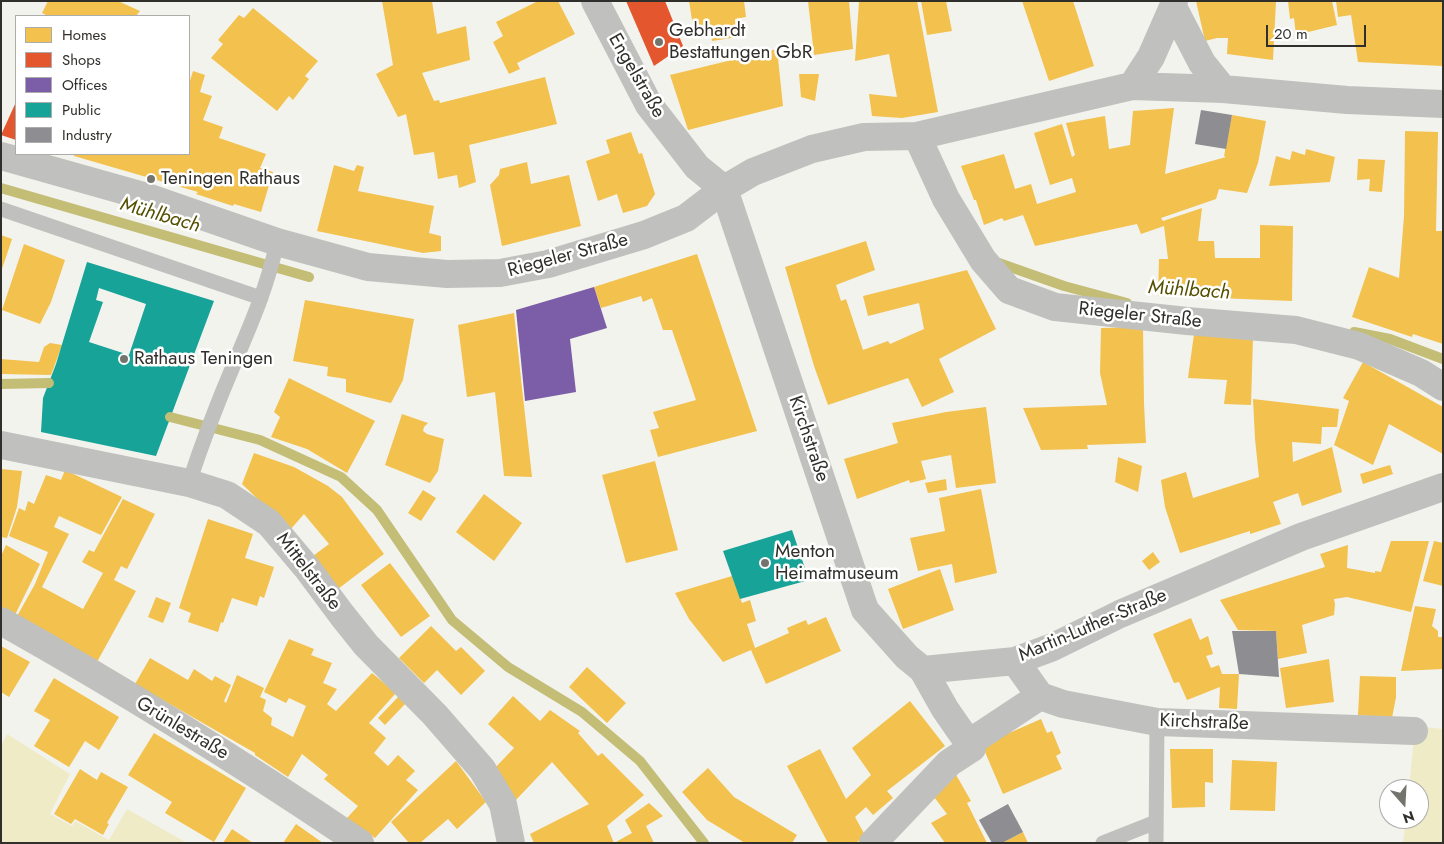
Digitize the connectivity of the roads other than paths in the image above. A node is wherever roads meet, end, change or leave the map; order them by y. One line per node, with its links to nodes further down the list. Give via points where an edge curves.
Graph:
1 (596, 1): 8 (street, Engelstraße, via 649,106 697,166)
2 (1173, 4): 3 (street, via 1151,57); 4 (street, via 1202,63)
3 (1132, 86): 4 (street, Riegeler Straße); 6 (street, Riegeler Straße)
4 (1223, 89): 5 (street, Riegeler Straße, via 1347,100)
5 (1443, 104)
6 (917, 136): 8 (street, Riegeler Straße, via 864,137 812,149 753,172); 12 (street, Riegeler Straße, via 946,199 983,260 1009,290 1055,307 1296,330 1359,346 1421,373)
7 (1, 156): 10 (street, Riegeler Straße, via 147,197)
8 (724, 189): 10 (street, Riegeler Straße, via 686,218 644,236 548,264 500,273 447,274); 18 (street, Kirchstraße, via 865,610)
9 (1, 209): 11 (lane)
10 (274, 257): 11 (lane)
11 (261, 298): 14 (lane)
12 (1443, 387)
13 (1, 445): 14 (street, Mittelstraße)
14 (188, 483): 25 (street, Mittelstraße, via 228,495 269,523 366,645 435,715 482,769 502,804)
15 (1443, 487): 17 (street, Martin-Luther-Straße, via 1301,537 1120,614 1053,647)
16 (1, 621): 24 (street, Grünlestraße, via 267,780)
17 (1015, 660): 18 (street, Martin-Luther-Straße); 19 (street)
18 (923, 670): 22 (street)
19 (1040, 696): 20 (street, Kirchstraße, via 1063,704); 22 (street)
20 (1157, 722): 21 (street, Kirchstraße); 23 (lane)
21 (1414, 731)
22 (969, 743): 26 (street, via 972,748 950,764)
23 (1156, 822): 27 (lane); 28 (lane)
24 (360, 843)
25 (512, 843)
26 (873, 843)
27 (1103, 843)
28 (1156, 843)

